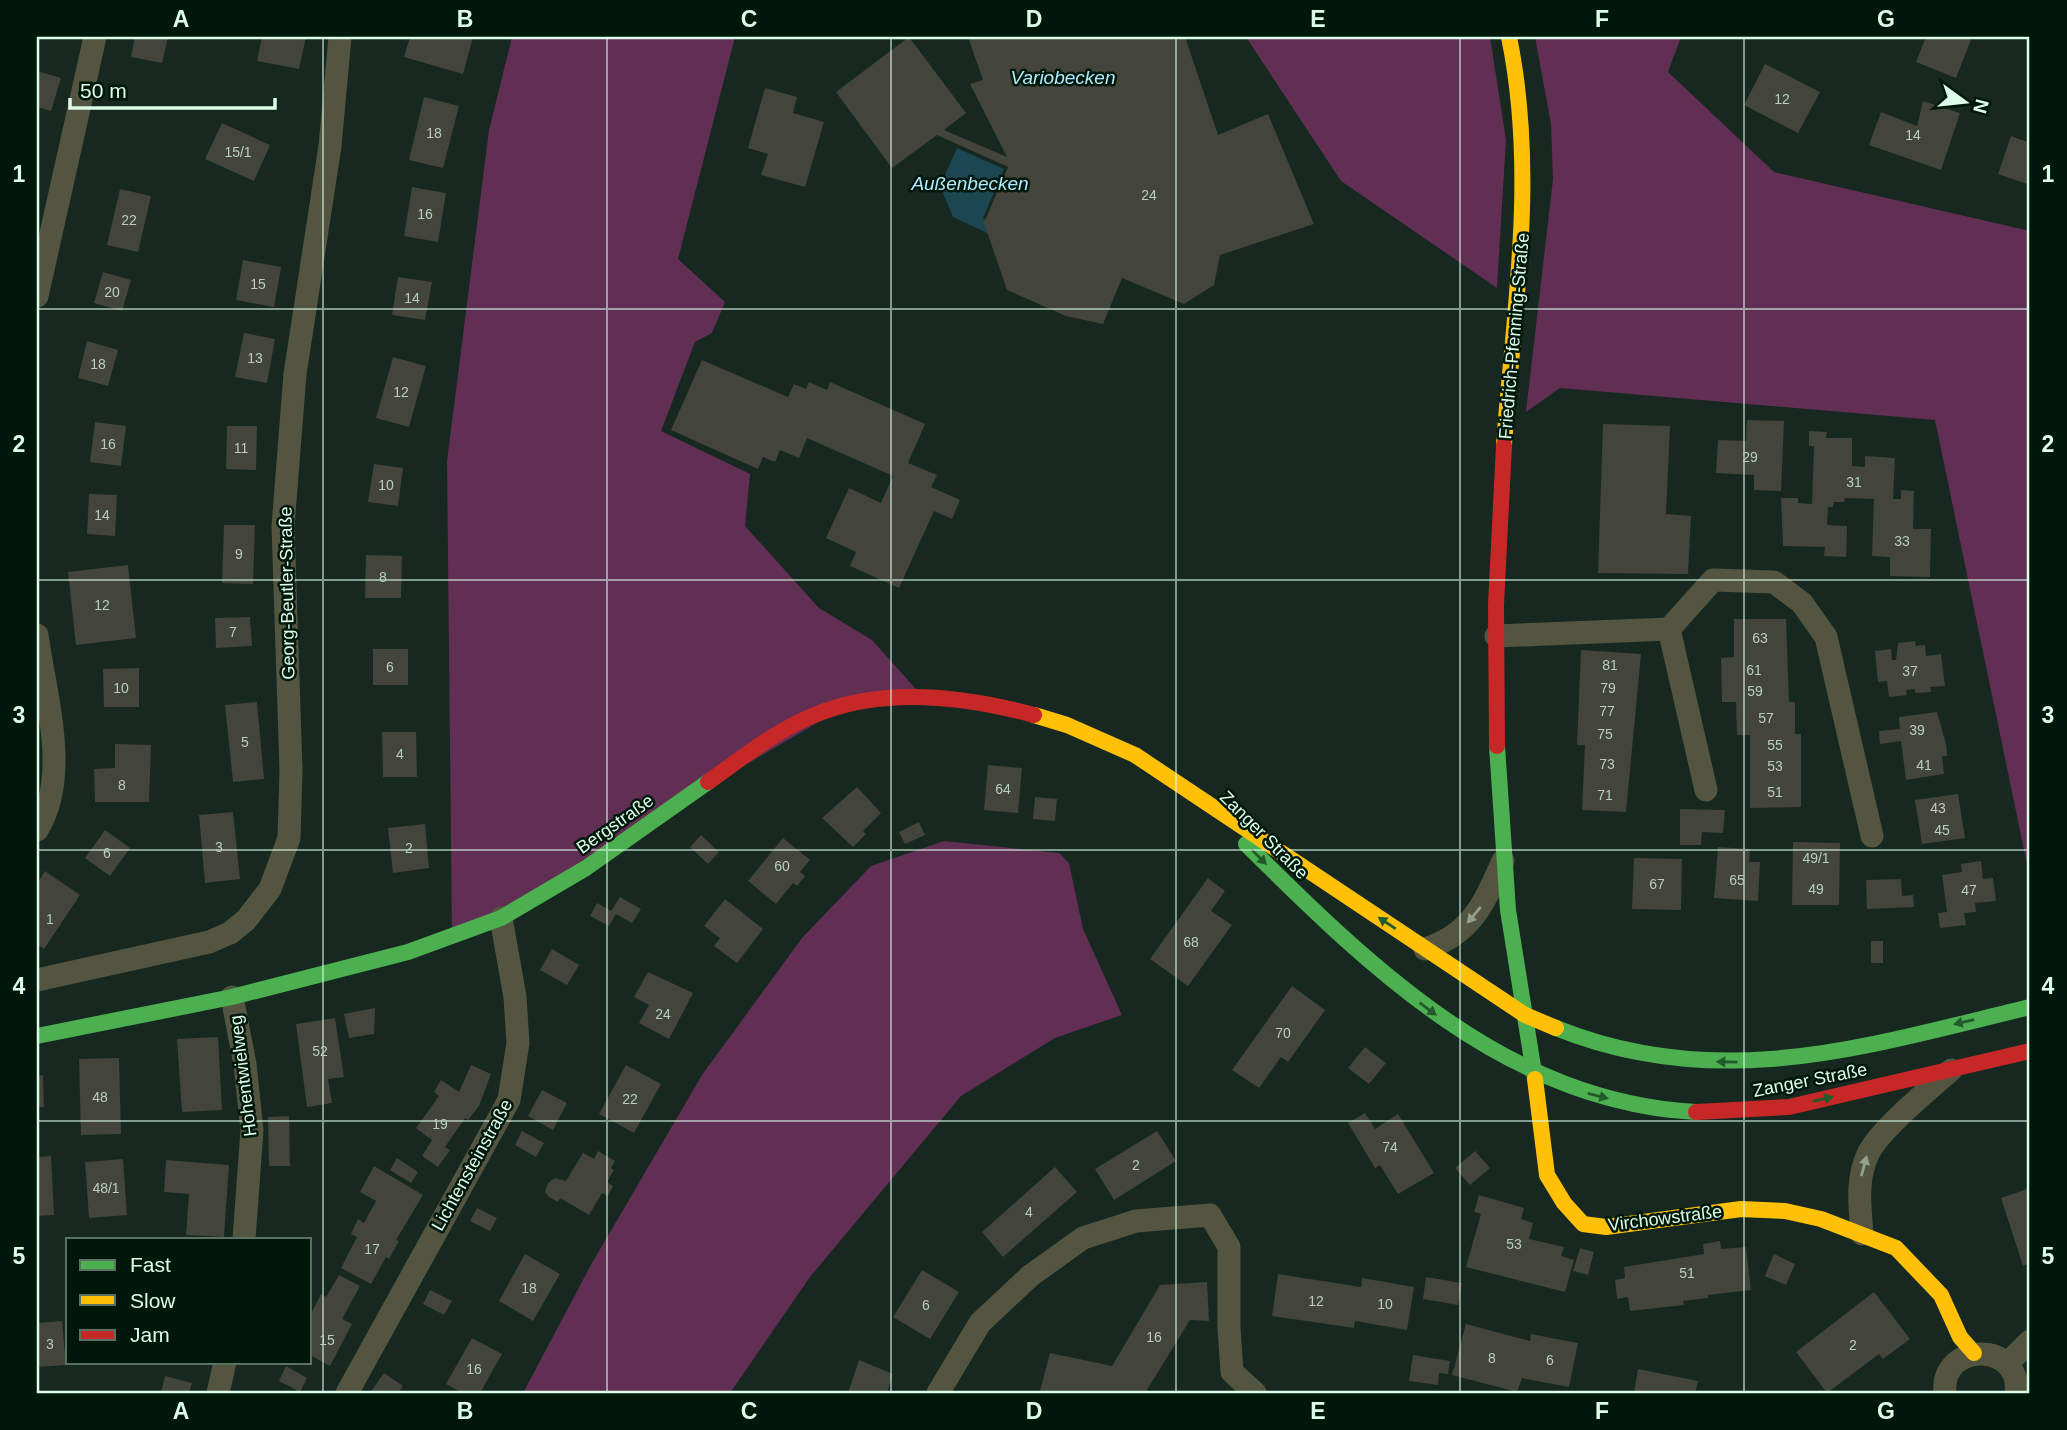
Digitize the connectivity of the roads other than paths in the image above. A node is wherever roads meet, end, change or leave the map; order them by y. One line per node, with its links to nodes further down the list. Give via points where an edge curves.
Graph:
1 (95, 37): 4 (street)
2 (340, 37): 15 (street, Georg-Beutler-Straße, via 330,146 295,374 283,526 289,838 270,889 230,933 209,942)
3 (1509, 37): 7 (street, Friedrich-Pfenning-Straße, via 1517,67 1527,159 1505,427)
4 (37, 296)
5 (1669, 629): 7 (street); 8 (street); 11 (street, via 1713,580 1774,582 1802,603 1826,637)
6 (37, 635): 10 (street, via 55,776 51,803)
7 (1496, 636): 12 (street, Friedrich-Pfenning-Straße)
8 (1706, 790)
9 (1193, 792): 13 (street, Bergstraße, via 1094,734 996,703 924,698 849,704 775,735 586,868); 14 (street, Zanger Straße, one-way to 9); 22 (street, Zanger Straße, one-way to 22, via 1334,932 1405,992 1463,1036)
10 (37, 830)
11 (1872, 835)
12 (1503, 861): 14 (street, Friedrich-Pfenning-Straße, one-way to 14, via 1484,904 1461,931 1449,941); 18 (street, Friedrich-Pfenning-Straße)
13 (501, 918): 16 (street, Bergstraße, via 408,952); 30 (street, Lichtensteinstraße, via 519,1043 509,1100)
14 (1425, 949): 18 (street, Zanger Straße)
15 (37, 980)
16 (232, 997): 19 (street, Bergstraße); 24 (street, Hohentwielweg, via 252,1130)
17 (2030, 1007): 18 (street, Zanger Straße, one-way to 18, via 1795,1057 1730,1062 1644,1055 1575,1036)
18 (1525, 1015): 22 (street, Friedrich-Pfenning-Straße)
19 (37, 1036)
20 (2030, 1051): 21 (street, Zanger Straße)
21 (1954, 1068): 22 (street, Zanger Straße, one-way to 21, via 1618,1101 1666,1111 1719,1114 1779,1109); 23 (street, one-way to 21, via 1859,1192 1868,1151)
22 (1534, 1075): 23 (street, Virchowstraße, via 1547,1175 1583,1224 1606,1227 1741,1209 1785,1211)
23 (1862, 1234): 26 (street, Virchowstraße, via 1896,1248 1941,1296)
24 (244, 1238)
25 (2030, 1341): 28 (street)
26 (1967, 1345): 28 (street); 33 (street, via 1951,1368)
27 (225, 1364): 29 (street)
28 (2007, 1364): 34 (street, via 2014,1374)
29 (219, 1393)
30 (347, 1393)
31 (938, 1393): 32 (street, via 980,1323 1030,1276 1083,1238 1136,1221 1210,1215 1229,1247 1232,1372)
32 (1255, 1393)
33 (1945, 1393)
34 (2016, 1393)

